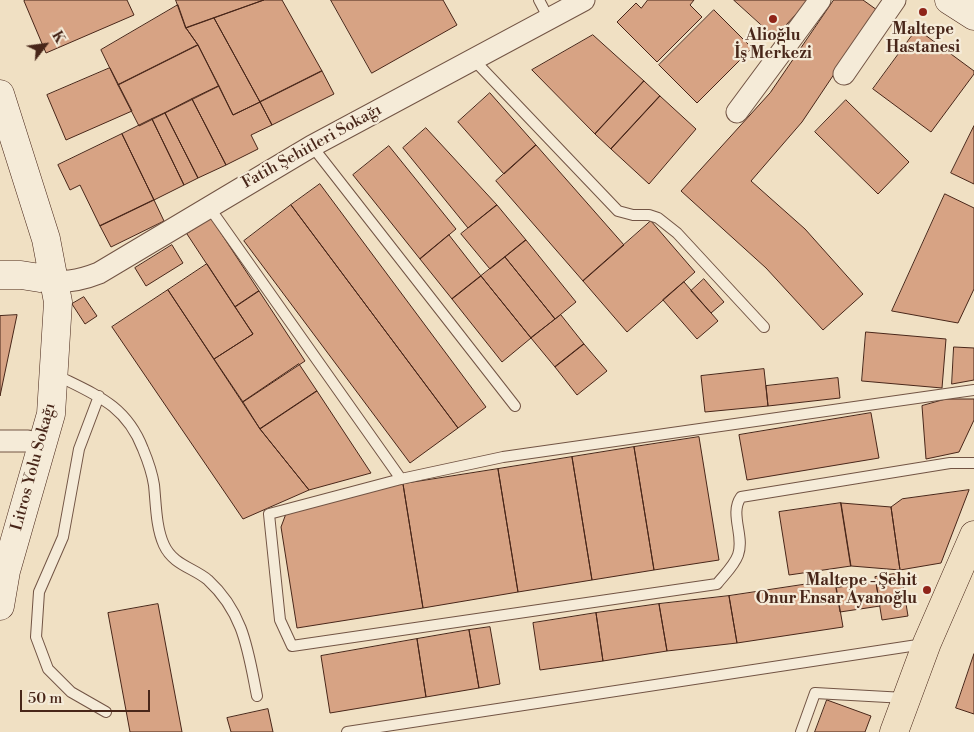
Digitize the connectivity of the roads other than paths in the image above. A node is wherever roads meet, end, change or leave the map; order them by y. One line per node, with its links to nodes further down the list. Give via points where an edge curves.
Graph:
1 (584, 0): 5 (street, Fatih Şehitleri Sokağı)
2 (820, 0): 10 (street)
3 (895, 0): 8 (street)
4 (949, 0): 6 (main road)
5 (544, 9): 7 (street, Fatih Şehitleri Sokağı)
6 (974, 16)
7 (473, 59): 12 (street, Fatih Şehitleri Sokağı); 16 (lane, via 618,211 633,215 649,214 677,233)
8 (844, 74)
9 (0, 94): 15 (main road, Litros Yolu Sokağı, via 46,240)
10 (736, 112)
11 (0, 138): 15 (main road, Litros Yolu Sokağı)
12 (312, 146): 13 (street, Fatih Şehitleri Sokağı); 20 (lane)
13 (209, 207): 15 (street, Fatih Şehitleri Sokağı, via 99,273 83,280); 24 (lane)
14 (0, 275): 15 (main road)
15 (48, 280): 17 (main road, Litros Yolu Sokağı, via 58,302); 21 (main road, Litros Yolu Sokağı, via 43,311 41,368)
16 (764, 327)
17 (55, 375): 19 (lane); 27 (main road, Litros Yolu Sokağı, via 51,414 6,571)
18 (974, 390): 24 (lane, via 503,457)
19 (99, 396): 29 (lane, via 118,408 135,430 152,472 164,546 181,566 207,579 232,607 246,640); 31 (lane, via 79,449 63,538 39,592 36,637 48,669 71,692)
20 (515, 406)
21 (28, 440): 22 (street); 25 (main road, Litros Yolu Sokağı)
22 (0, 441)
23 (974, 463): 24 (lane, via 950,463 741,497 736,509 740,537 738,554 717,584 292,646 280,620 269,514)
24 (401, 479)
25 (0, 534)
26 (972, 543): 28 (main road)
27 (0, 606)
28 (927, 643): 30 (main road); 32 (lane)
29 (257, 696)
30 (906, 698): 33 (lane, via 815,693); 34 (main road)
31 (106, 712)
32 (347, 732)
33 (801, 732)
34 (894, 732)

